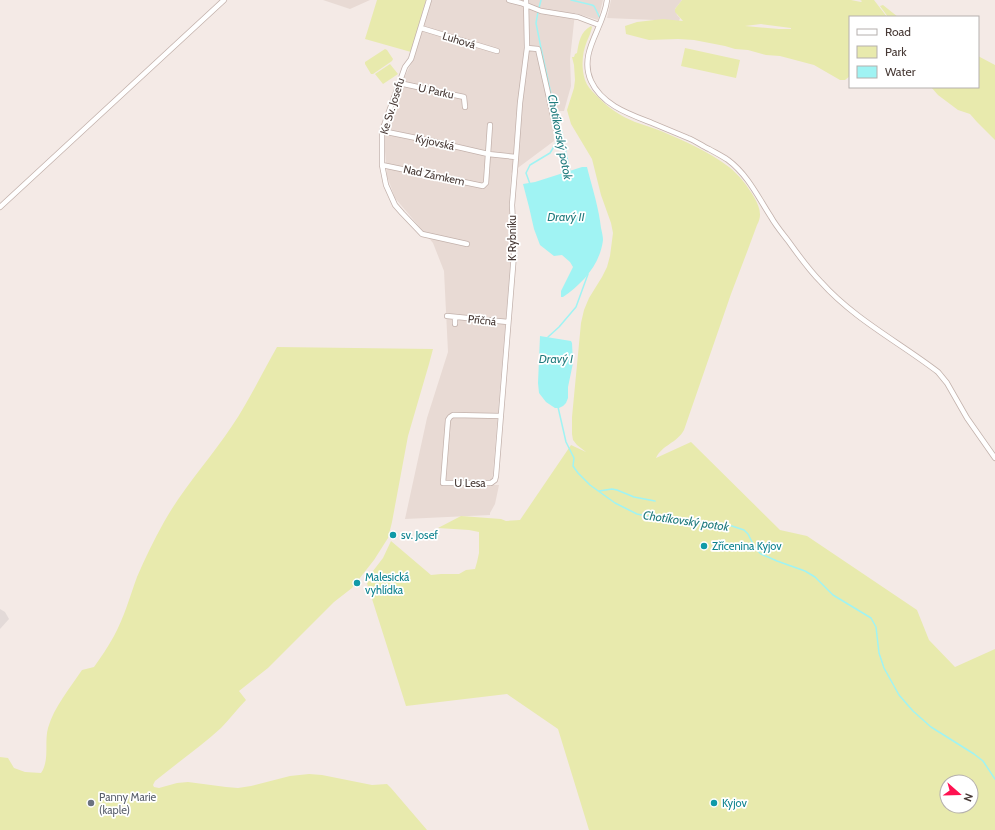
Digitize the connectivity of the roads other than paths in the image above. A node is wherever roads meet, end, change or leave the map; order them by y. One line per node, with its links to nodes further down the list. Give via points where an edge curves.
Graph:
1 (224, 0): 18 (street)
2 (429, 0): 7 (street, Ke Sv. Josefu)
3 (509, 0): 5 (street)
4 (607, 0): 6 (street)
5 (526, 2): 6 (street, via 542,11 574,16); 8 (street, K Rybníku)
6 (600, 25): 25 (street, via 587,59 591,80 600,94 624,112 690,139 727,159 739,169 752,184 772,219 834,296 850,311 938,372)
7 (421, 28): 9 (street, Luhová); 10 (street, Ke Sv. Josefu)
8 (527, 48): 13 (street, via 538,48); 16 (street, K Rybníku)
9 (497, 51)
10 (399, 83): 11 (street, U Parku, via 464,97); 14 (street, Ke Sv. Josefu)
11 (465, 107)
12 (490, 124): 15 (street)
13 (556, 129)
14 (382, 131): 15 (street, Kyjovská); 17 (street, Ke Sv. Josefu)
15 (488, 154): 16 (street, Kyjovská); 17 (street, Nad Zámkem, via 483,186)
16 (516, 157): 22 (street, K Rybníku, via 512,205 514,244)
17 (382, 165): 19 (street, Ke Sv. Josefu, via 386,185 395,205 422,234)
18 (0, 207)
19 (467, 244)
20 (447, 316): 21 (street, Příčná)
21 (455, 317): 22 (street, Příčná); 23 (street, Příčná)
22 (508, 322): 24 (street, K Rybníku)
23 (455, 324)
24 (501, 416): 24 (street, U Lesa, via 450,417 443,483 491,483 495,480)
25 (995, 458)

